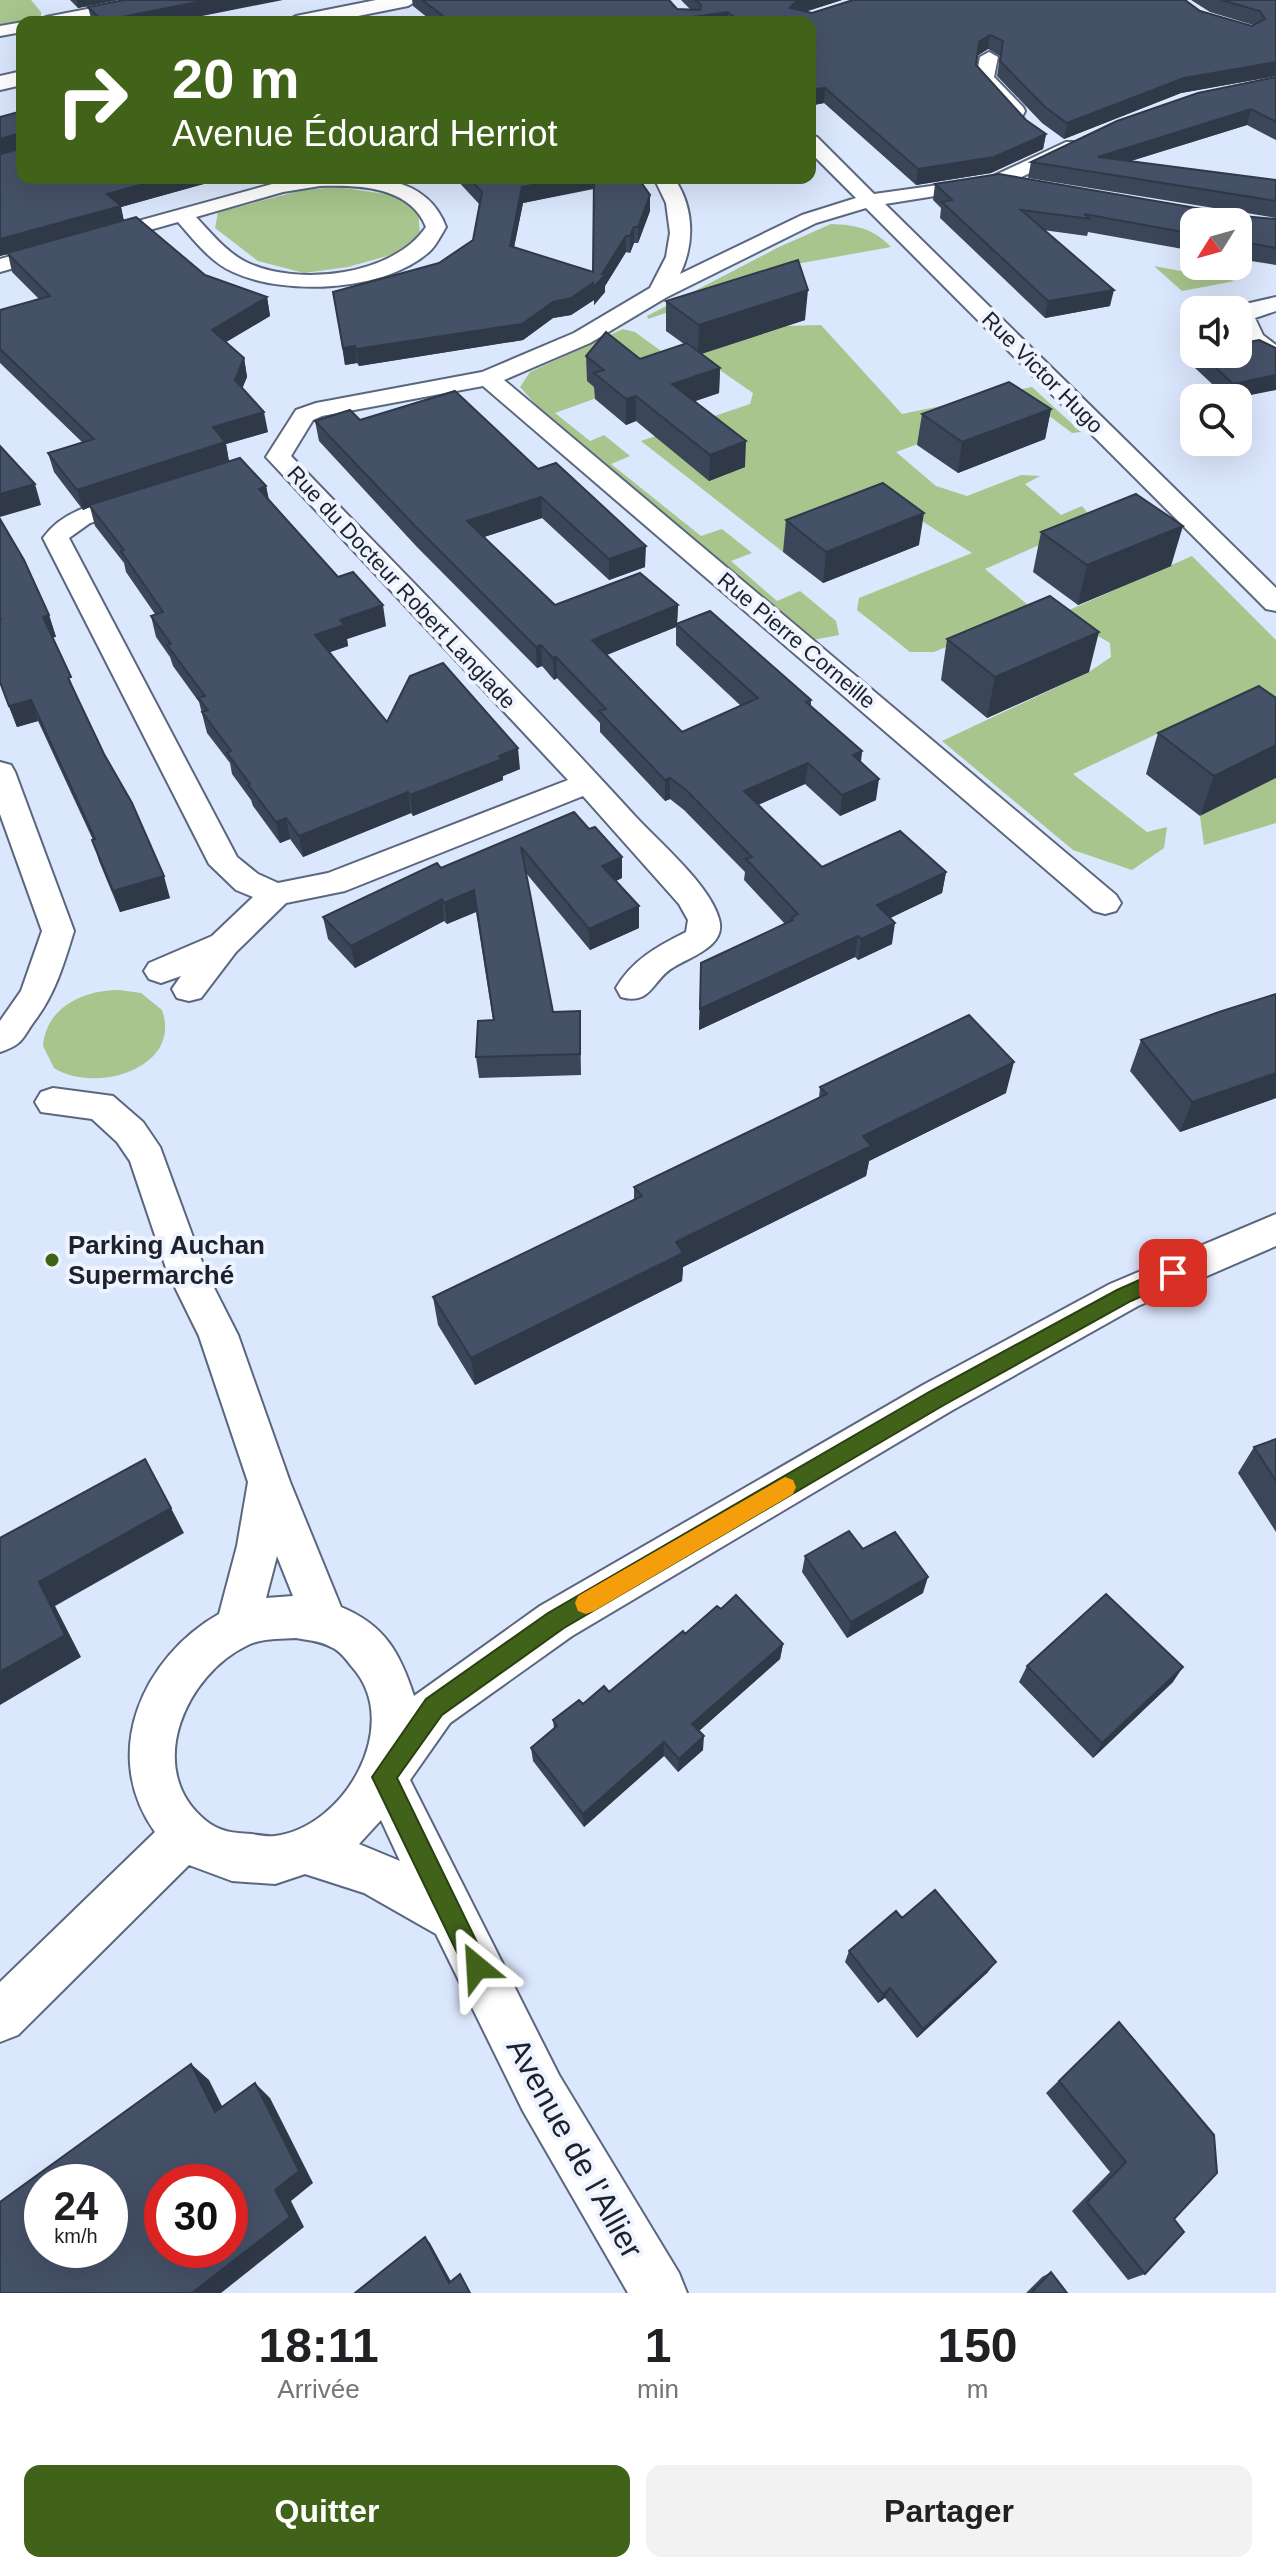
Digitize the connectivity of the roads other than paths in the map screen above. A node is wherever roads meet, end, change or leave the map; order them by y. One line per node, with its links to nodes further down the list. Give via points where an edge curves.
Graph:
1 (160, 0): 3 (street)
2 (408, 0): 4 (main road)
3 (78, 16)
4 (327, 16)
5 (989, 57): 8 (street, via 985,78)
6 (1095, 135): 8 (street)
7 (816, 147): 14 (street, Rue Victor Hugo)
8 (1063, 151): 9 (street)
9 (997, 181): 13 (street); 14 (street)
10 (296, 184): 15 (street)
11 (373, 184): 15 (street, via 410,195 430,209 436,227 428,245 403,261 366,273 306,281 269,277 226,259)
12 (667, 184): 16 (street)
13 (1026, 187)
14 (872, 200): 17 (street, via 809,219); 26 (street, Rue Victor Hugo)
15 (182, 215): 18 (street)
16 (695, 239): 17 (street); 19 (street, via 678,254)
17 (748, 250): 19 (street)
18 (0, 266)
19 (659, 292): 22 (street, via 582,338)
20 (1276, 304): 21 (street, via 1249,310 1244,318 1254,338)
21 (1276, 357)
22 (488, 378): 23 (street, via 316,410 304,415); 30 (street, Rue Pierre Corneille)
23 (278, 457): 24 (street, Rue du Docteur Robert Langlade); 28 (street, Rue du Docteur Robert Langlade)
24 (250, 466)
25 (164, 493): 29 (street, via 78,520 61,528 56,538 225,864 247,882)
26 (1276, 603)
27 (0, 772): 35 (street, via 58,931 36,996)
28 (588, 783): 29 (street, via 334,883); 33 (street, Rue du Docteur Robert Langlade, via 691,897 704,920 701,938 658,961)
29 (276, 894): 31 (street)
30 (1105, 903)
31 (224, 944): 32 (street); 34 (street)
32 (161, 971)
33 (633, 988)
34 (189, 989)
35 (6, 1036)
36 (53, 1102): 38 (street, via 101,1106 130,1132 147,1157)
37 (1276, 1229): 41 (street, via 1124,1295 556,1621 434,1707)
38 (269, 1482): 39 (street); 40 (street)
39 (325, 1623): 40 (street, via 296,1617); 41 (street, via 352,1635 374,1656 388,1682 395,1712 394,1745)
40 (237, 1627): 42 (street, via 179,1672 161,1705 151,1740 152,1776 164,1809)
41 (384, 1777): 43 (street, via 339,1833); 44 (street, Avenue de l'Allier)
42 (186, 1835): 43 (street, via 212,1852 243,1860 275,1860); 45 (street)
43 (308, 1851): 44 (street, via 375,1873)
44 (451, 1916): 46 (street, Avenue de l'Allier, via 541,2093)
45 (0, 2017)
46 (659, 2293)

